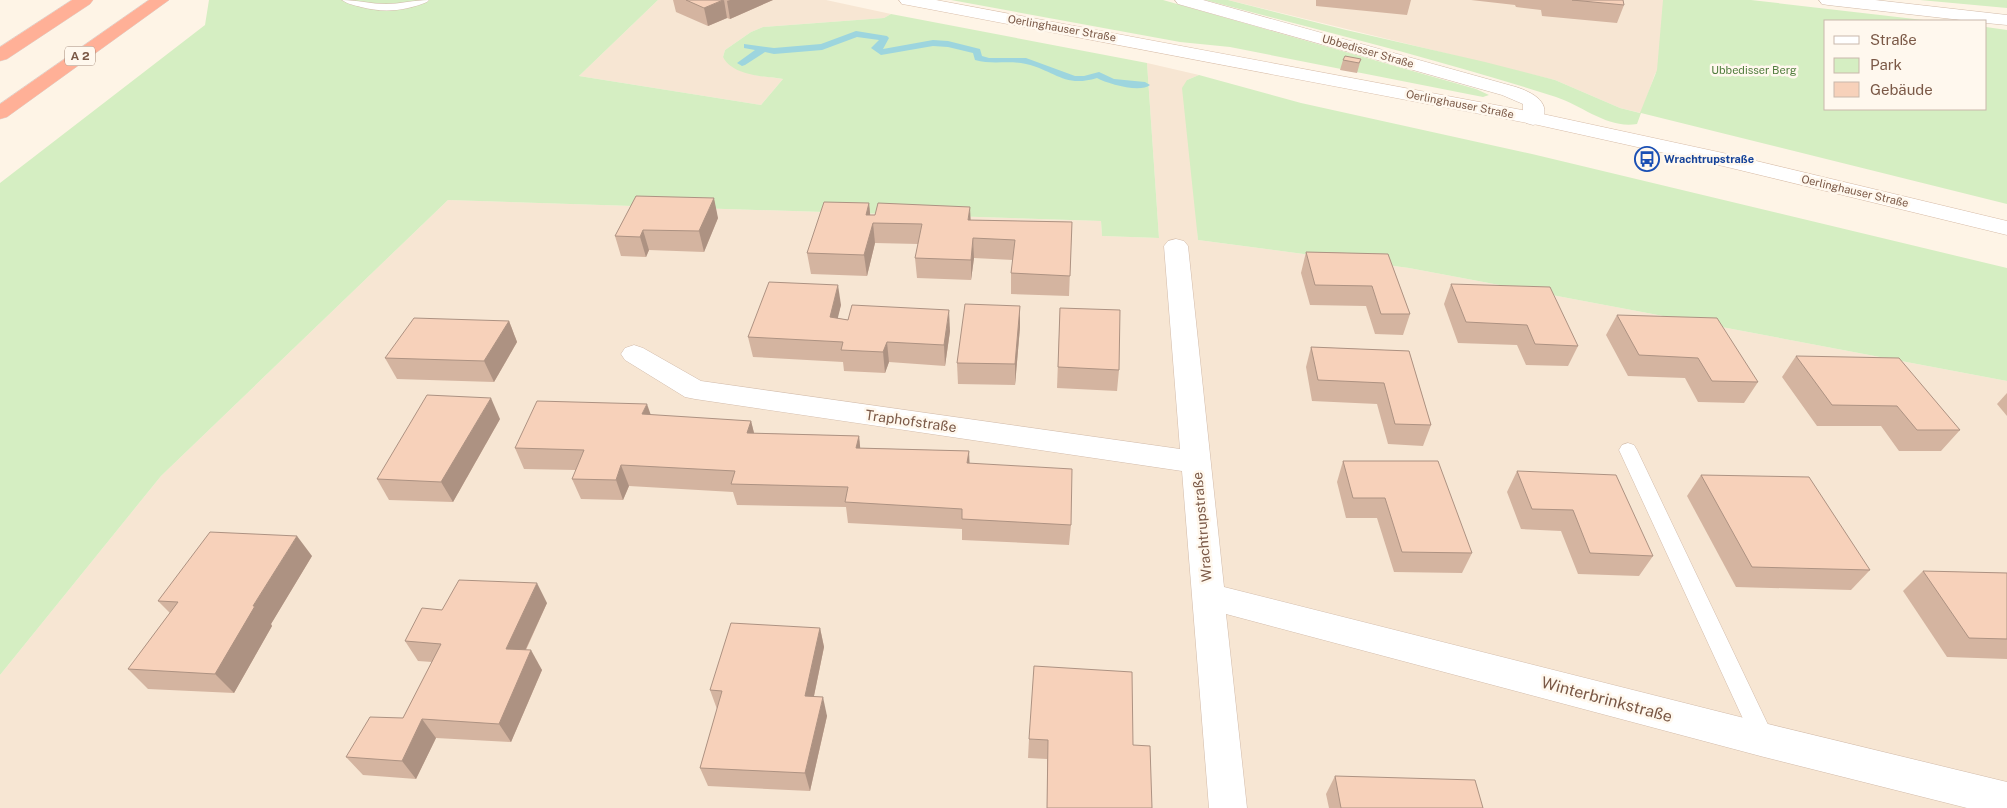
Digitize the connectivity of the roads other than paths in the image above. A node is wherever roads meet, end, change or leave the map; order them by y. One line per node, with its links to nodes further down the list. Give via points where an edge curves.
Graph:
1 (84, 0): 9 (highway)
2 (160, 0): 10 (highway, A 2)
3 (348, 0): 4 (lane, via 369,7 393,8)
4 (423, 0)
5 (908, 0): 11 (street, Oerlinghauser Straße)
6 (1184, 0): 11 (street, Ubbedisser Straße, via 1510,91 1531,100 1536,108)
7 (1828, 0): 8 (street)
8 (2007, 20)
9 (0, 55)
10 (0, 113)
11 (1533, 119): 12 (street, Oerlinghauser Straße, via 1632,139)
12 (2007, 228)
13 (1176, 246): 16 (street, Wrachtrupstraße)
14 (634, 354): 16 (street, Traphofstraße, via 695,390)
15 (1628, 450): 18 (lane)
16 (1196, 462): 17 (street, Wrachtrupstraße)
17 (1208, 596): 18 (street, Winterbrinkstraße); 20 (street, Wrachtrupstraße)
18 (1764, 740): 19 (street, Winterbrinkstraße)
19 (2007, 800)
20 (1228, 808)

